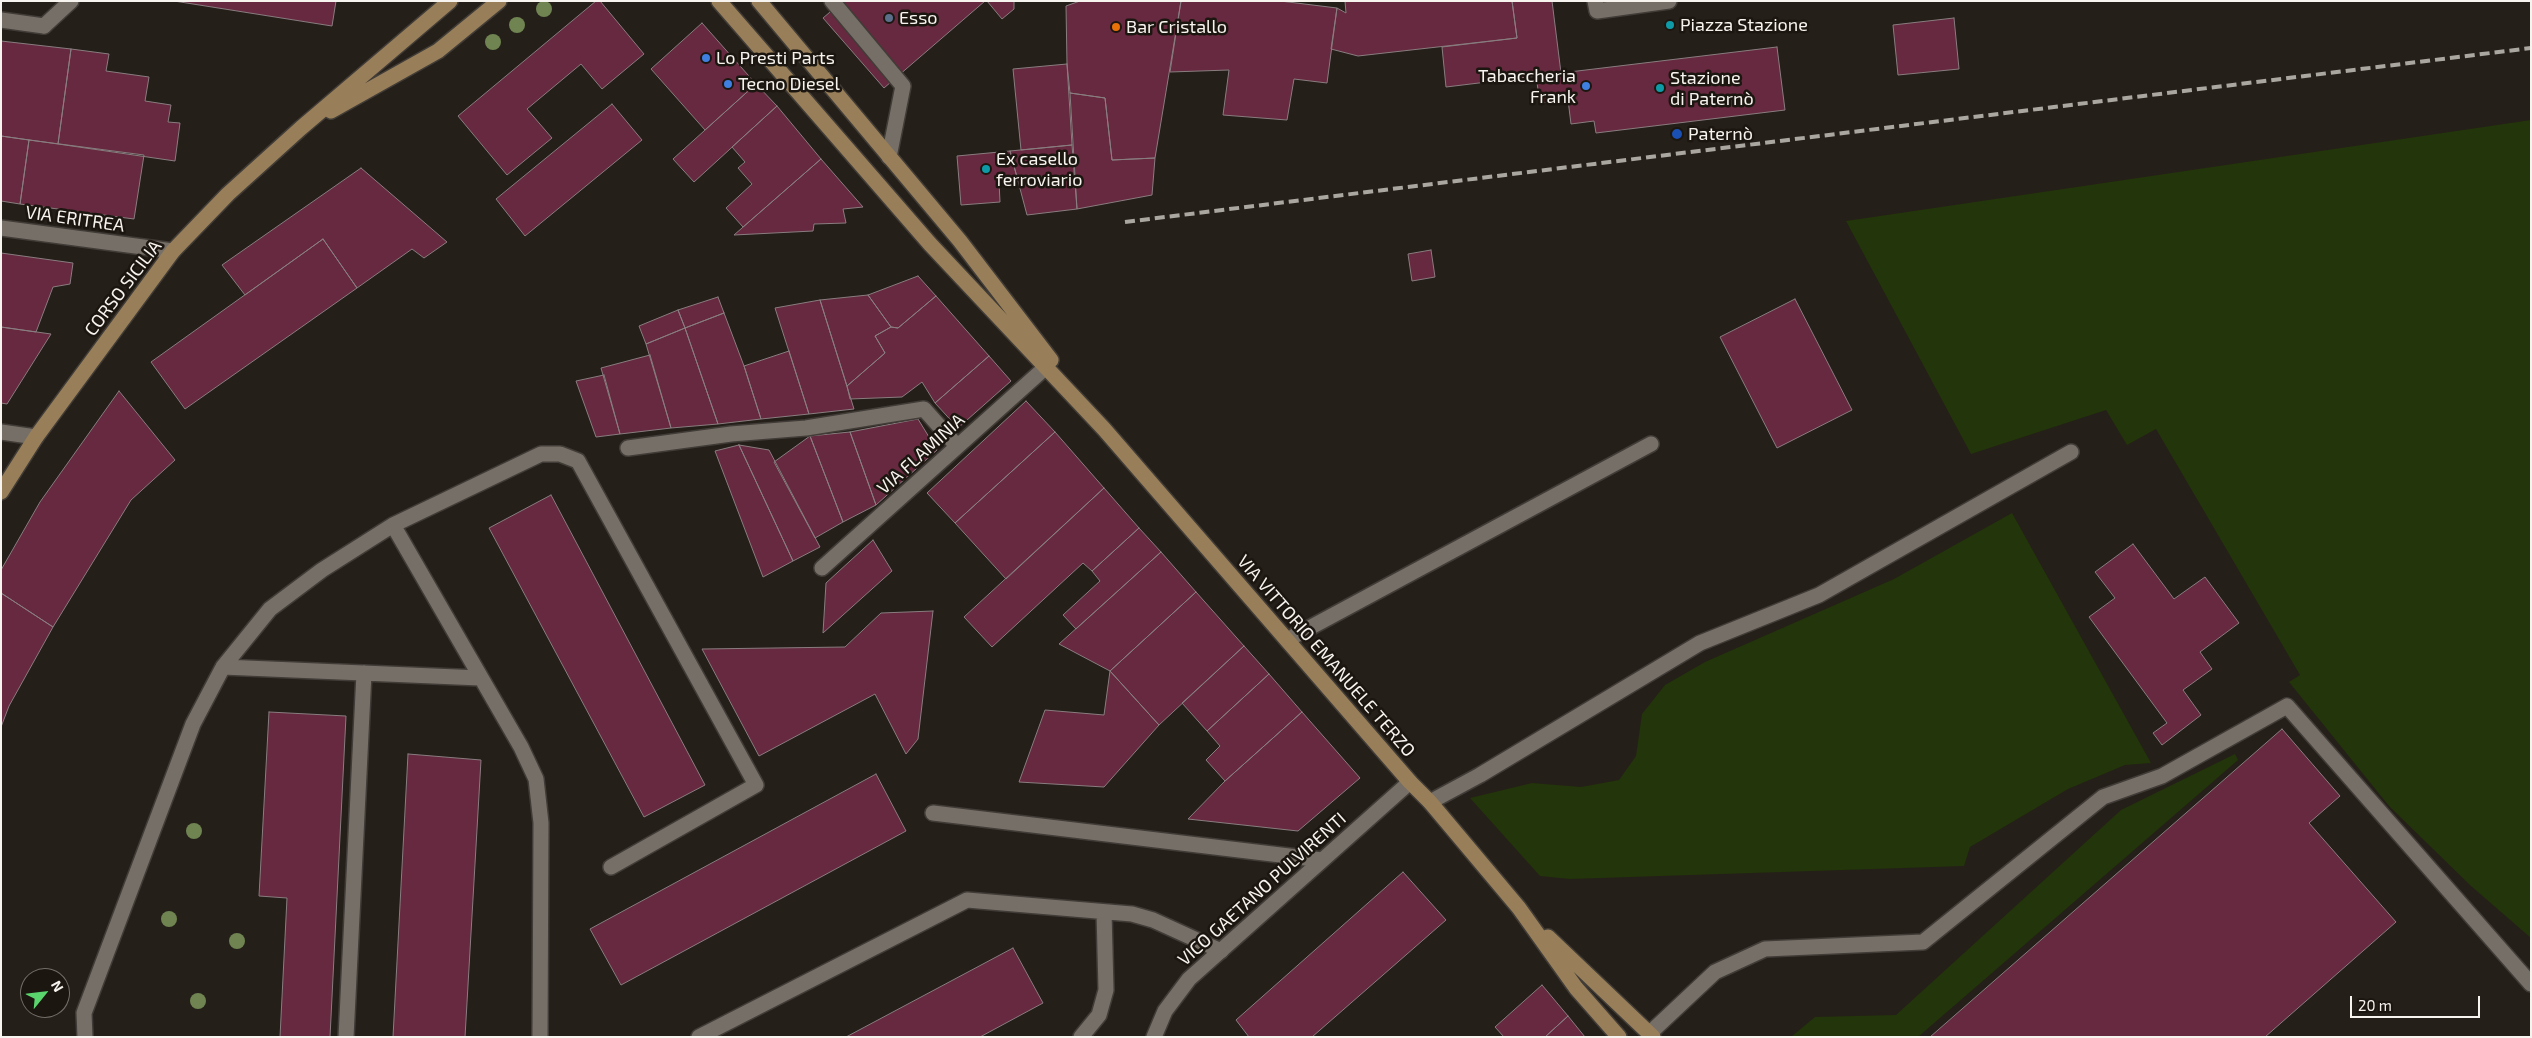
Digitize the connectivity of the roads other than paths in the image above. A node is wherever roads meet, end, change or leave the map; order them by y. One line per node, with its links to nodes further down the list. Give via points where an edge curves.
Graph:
1 (71, 1): 9 (street, via 44,26)
2 (450, 1): 10 (street)
3 (499, 1): 10 (street, via 438,51)
4 (718, 1): 14 (street, via 930,244)
5 (759, 1): 11 (street)
6 (832, 1): 11 (street, via 903,86)
7 (1595, 1): 8 (street, via 1596,11)
8 (1669, 1)
9 (1, 20)
10 (301, 128): 13 (street, CORSO SICILIA, via 228,194)
11 (889, 157): 15 (street, via 960,241)
12 (1, 228): 13 (street, VIA ERITREA)
13 (174, 250): 17 (street, CORSO SICILIA)
14 (1046, 367): 15 (street); 19 (street, VIA FLAMINIA)
15 (1104, 429): 25 (street, VIA VITTORIO EMANUELE TERZO)
16 (1, 432): 17 (street)
17 (36, 437): 22 (street, CORSO SICILIA)
18 (1651, 444): 25 (street)
19 (957, 446): 20 (street, via 924,409 806,428); 24 (street, VIA FLAMINIA)
20 (628, 448)
21 (2071, 452): 30 (street, via 1819,595 1700,643)
22 (1, 492)
23 (394, 525): 26 (street, via 322,570 270,609); 28 (street); 33 (street, via 540,454 560,454 578,461 756,785)
24 (822, 568)
25 (1287, 640): 29 (street, VIA VITTORIO EMANUELE TERZO)
26 (223, 667): 27 (street); 39 (street, via 193,724 84,1013)
27 (364, 673): 28 (street); 40 (street)
28 (480, 678): 41 (street, via 536,779 541,823)
29 (1410, 782): 30 (street, VIA VITTORIO EMANUELE TERZO); 32 (street, VICO GAETANO PULVIRENTI)
30 (1430, 802): 34 (street, VIA VITTORIO EMANUELE TERZO)
31 (933, 813): 32 (street)
32 (1322, 860): 36 (street, VICO GAETANO PULVIRENTI)
33 (611, 867)
34 (1518, 908): 38 (street); 45 (street, via 1576,988)
35 (1104, 912): 36 (street, via 1154,920); 42 (street, via 966,900); 43 (street, via 1106,990 1099,1015)
36 (1221, 951): 44 (street, VICO GAETANO PULVIRENTI, via 1189,980 1165,1011)
37 (2531, 984): 38 (street, via 2287,706 2162,776 2103,797 1923,942 1764,949 1715,972)
38 (1651, 1035)
39 (85, 1037)
40 (346, 1037)
41 (540, 1037)
42 (699, 1037)
43 (1081, 1037)
44 (1154, 1037)
45 (1619, 1037)

